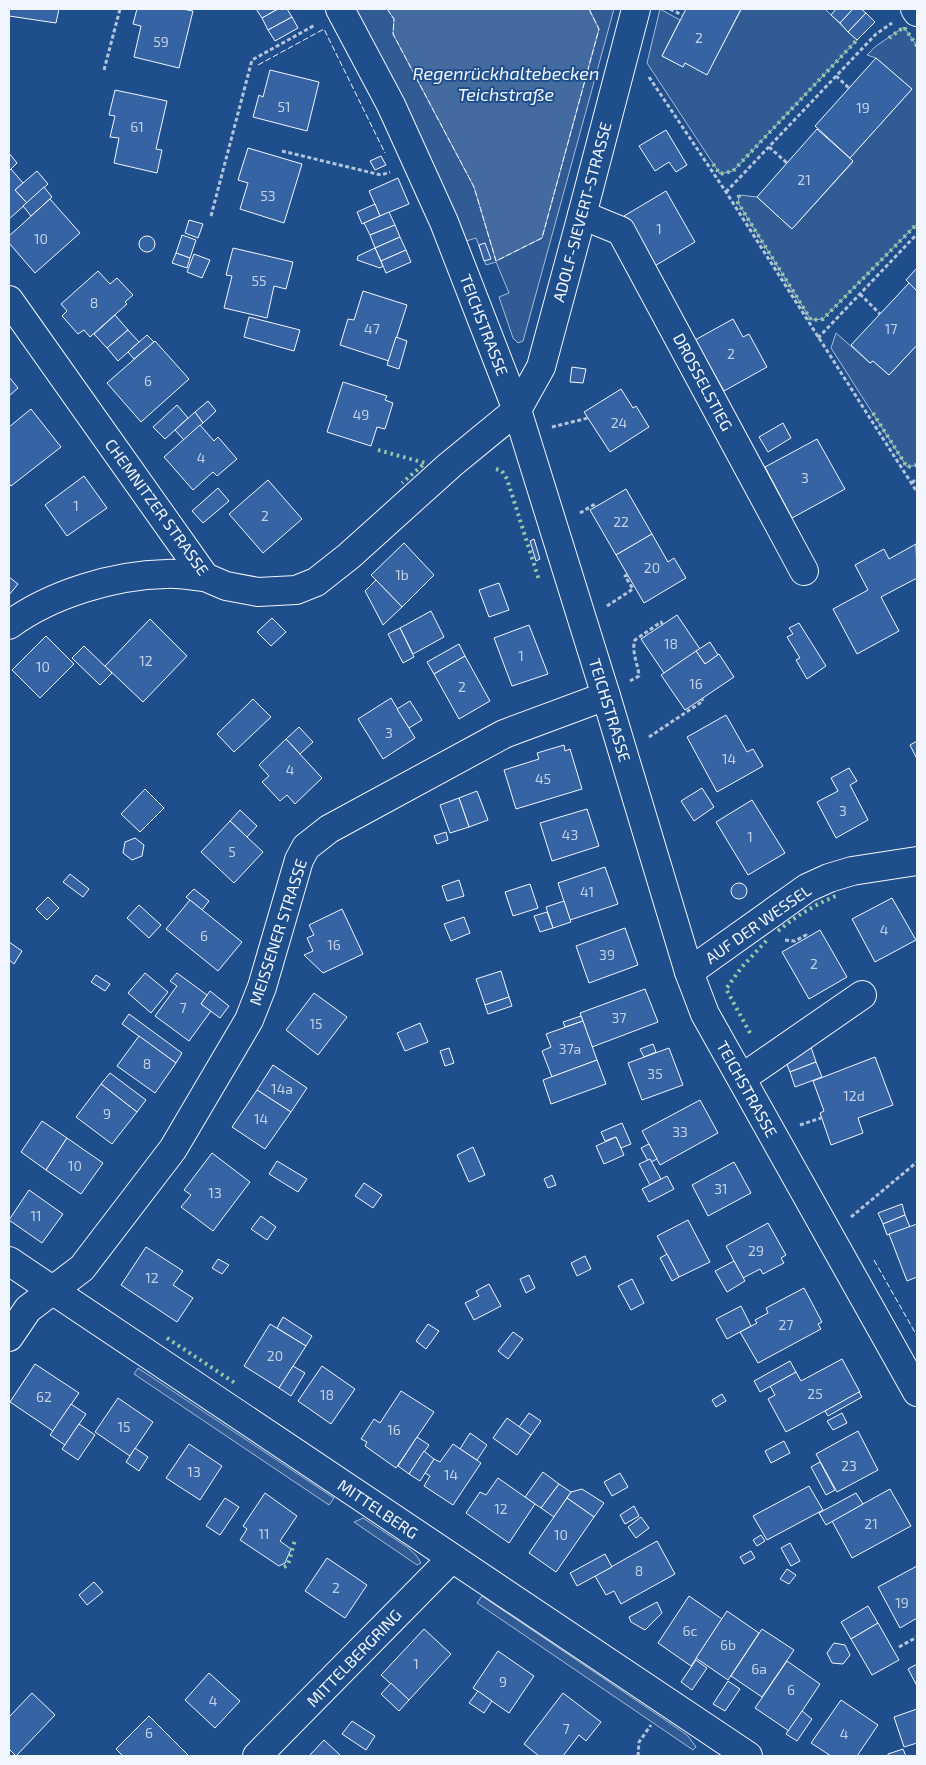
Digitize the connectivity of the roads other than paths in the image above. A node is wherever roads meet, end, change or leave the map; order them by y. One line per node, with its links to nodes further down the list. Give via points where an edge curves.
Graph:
1 (636, 9): 3 (street, ADOLF-SIEVERT-STRASSE)
2 (340, 10): 5 (street, TEICHSTRASSE, via 391,105 444,222)
3 (582, 215): 5 (street, ADOLF-SIEVERT-STRASSE, via 541,367); 6 (street, DROSSELSTIEG, via 621,231)
4 (9, 300): 7 (street, CHEMNITZER STRASSE)
5 (517, 410): 7 (street, CHEMNITZER STRASSE, via 316,582 296,590 269,593 226,586); 9 (street, TEICHSTRASSE)
6 (804, 571)
7 (204, 577): 8 (street, via 168,573 126,578 71,593 20,616)
8 (9, 625)
9 (606, 696): 11 (street, TEICHSTRASSE); 15 (street, MEISSENER STRASSE, via 504,734 329,830 306,847 299,860 250,1020 173,1149 82,1268)
10 (917, 861): 11 (street, AUF DER WESSEL, via 852,871 807,888)
11 (689, 972): 13 (street, TEICHSTRASSE, via 705,1014)
12 (862, 995): 13 (street)
13 (742, 1078): 17 (street, TEICHSTRASSE)
14 (9, 1261): 15 (street, MITTELBERG)
15 (53, 1290): 16 (street, via 28,1309); 18 (street, MITTELBERG)
16 (9, 1337)
17 (917, 1392)
18 (451, 1559): 19 (street, MITTELBERGRING); 20 (street, MITTELBERG)
19 (257, 1756)
20 (747, 1756)

